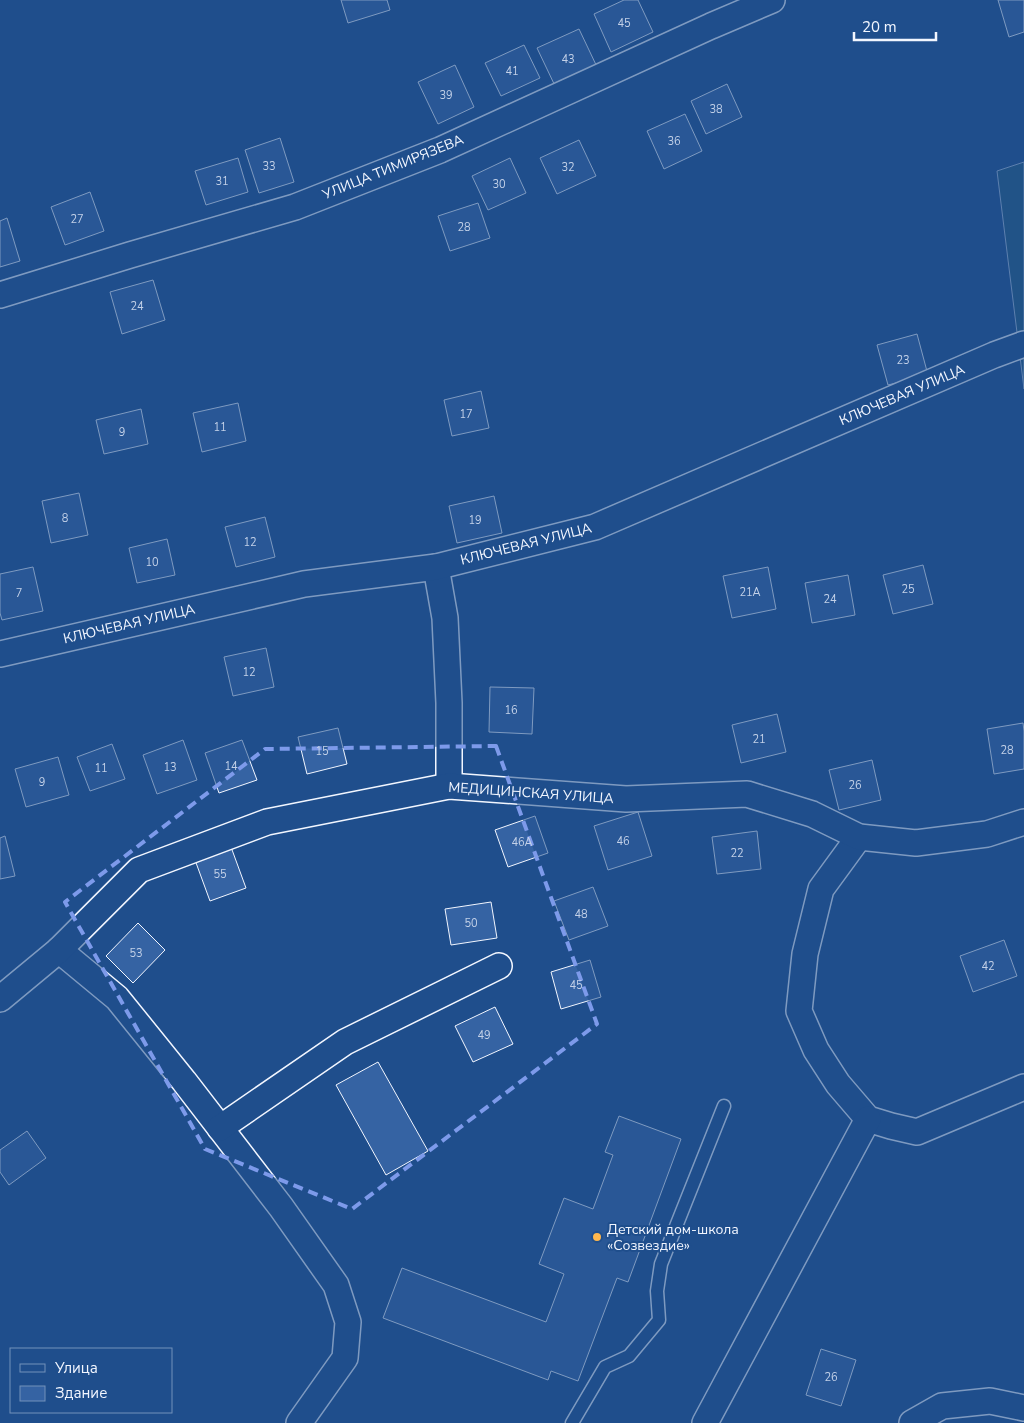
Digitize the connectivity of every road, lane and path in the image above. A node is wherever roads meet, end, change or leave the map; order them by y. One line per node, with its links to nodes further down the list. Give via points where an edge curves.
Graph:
1 (772, 0): 2 (street, УЛИЦА ТИМИРЯЗЕВА, via 440,150 295,207)
2 (0, 295)
3 (1024, 344): 4 (street, КЛЮЧЕВАЯ УЛИЦА, via 595,527)
4 (436, 567): 5 (street, КЛЮЧЕВАЯ УЛИЦА, via 304,584); 6 (street, via 445,618)
5 (0, 654)
6 (450, 786): 8 (street, МЕДИЦИНСКАЯ УЛИЦА, via 626,799 747,794 812,814); 9 (street, МЕДИЦИНСКАЯ УЛИЦА, via 267,822 139,870)
7 (1024, 822): 8 (street, МЕДИЦИНСКАЯ УЛИЦА, via 988,834 916,843)
8 (859, 837): 14 (street, via 821,889 805,954 799,1011 816,1050 838,1084)
9 (59, 950): 11 (street, МЕДИЦИНСКАЯ УЛИЦА); 15 (street, via 117,998)
10 (499, 966): 15 (street, via 345,1042)
11 (0, 999)
12 (1024, 1087): 14 (street, via 917,1132)
13 (724, 1106): 18 (lane, via 662,1264 657,1291 659,1320 629,1356 605,1367)
14 (868, 1119): 19 (street)
15 (220, 1128): 17 (street, via 336,1285 348,1322 345,1358)
16 (1024, 1408): 20 (street, via 990,1401 942,1406)
17 (299, 1423)
18 (572, 1423)
19 (705, 1423)
20 (912, 1423)

